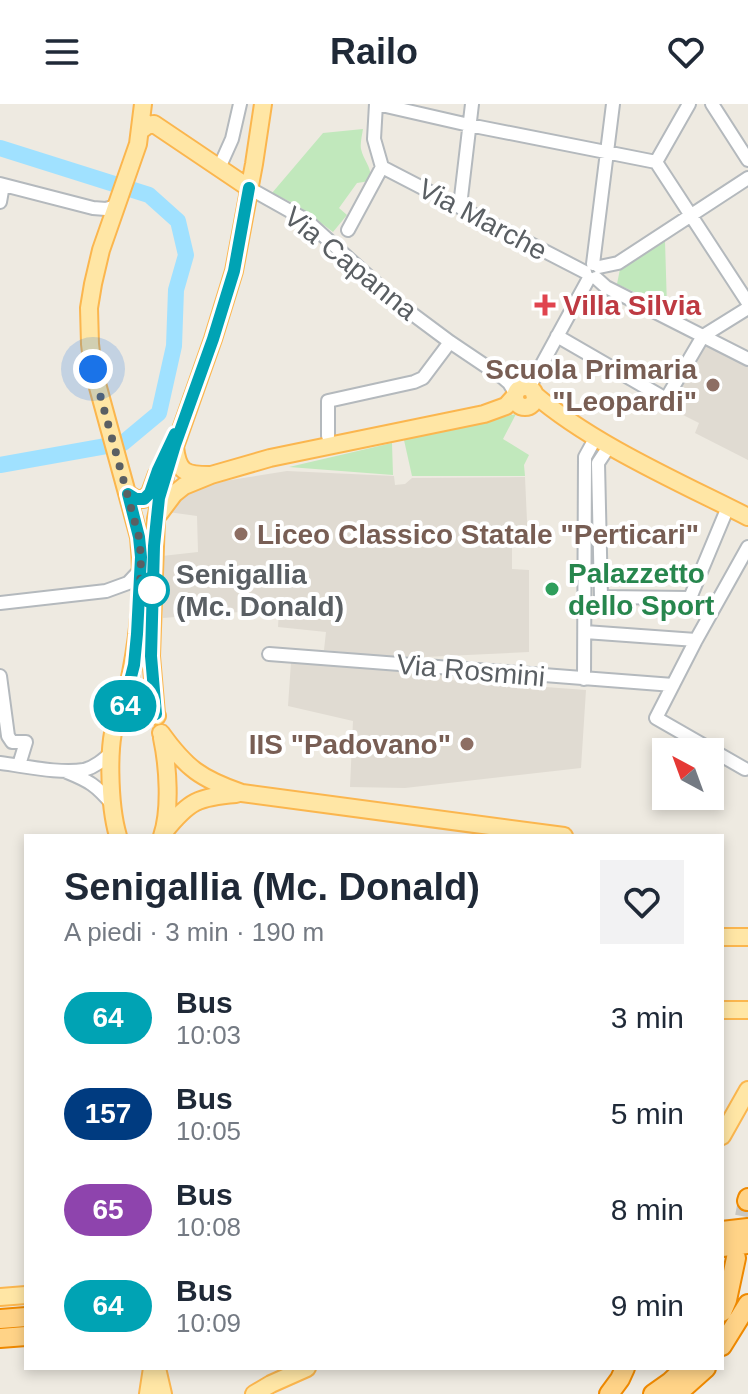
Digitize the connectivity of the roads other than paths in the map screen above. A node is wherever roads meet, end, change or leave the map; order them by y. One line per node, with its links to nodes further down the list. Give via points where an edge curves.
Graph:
1 (143, 104): 10 (main road)
2 (240, 104): 15 (street)
3 (263, 104): 18 (main road)
4 (377, 104): 9 (street); 14 (street, via 374,139)
5 (472, 104): 9 (street)
6 (613, 104): 11 (street)
7 (689, 104): 13 (street)
8 (712, 104): 12 (street)
9 (469, 125): 11 (street); 21 (street)
10 (140, 131): 15 (main road, via 154,124); 20 (main road)
11 (607, 152): 13 (street); 26 (street)
12 (748, 160)
13 (656, 162): 23 (street)
14 (382, 167): 21 (street, Via Marche); 25 (street)
15 (219, 168): 18 (main road)
16 (748, 178): 23 (street)
17 (1, 184): 19 (street); 22 (street)
18 (249, 188): 30 (street, Via Capanna, via 306,220); 33 (main road, via 234,271)
19 (0, 202)
20 (116, 206): 22 (street); 24 (main road)
21 (460, 206): 26 (street, Via Marche)
22 (93, 208): 24 (street)
23 (691, 215): 26 (street, via 618,263); 27 (street)
24 (108, 227): 38 (main road, via 89,308 90,344)
25 (348, 230)
26 (592, 272): 28 (street); 29 (street, Via Marche, via 606,287)
27 (748, 305): 29 (street)
28 (557, 336): 29 (street, via 666,399); 32 (street)
29 (703, 336): 31 (street, Via Marche)
30 (450, 342): 32 (street, Via Capanna); 34 (street, via 423,378 328,401)
31 (748, 359)
32 (524, 397): 35 (main road, via 554,409); 37 (main road, via 501,413 270,458)
33 (186, 411): 36 (main road); 38 (main road, via 150,493 136,499)
34 (328, 436)
35 (603, 441): 39 (main road); 39 (street, via 598,463 601,597 690,598); 47 (street, via 585,457)
36 (175, 445): 37 (main road, via 183,470); 41 (main road)
37 (211, 475): 41 (main road, via 174,494)
38 (127, 490): 43 (main road)
39 (728, 507): 40 (main road)
40 (748, 517)
41 (156, 519): 54 (main road, via 151,656)
42 (748, 547): 48 (street)
43 (141, 569): 44 (street, via 128,583); 46 (main road)
44 (106, 591): 45 (street); 46 (street, via 129,597)
45 (0, 603)
46 (139, 607): 53 (main road, via 134,665)
47 (585, 632): 48 (street); 51 (street)
48 (696, 640): 52 (street)
49 (269, 654): 51 (street, Via Rosmini)
50 (0, 676): 58 (street, via 8,736 12,742 26,742)
51 (584, 679): 52 (street, Via Rosmini)
52 (673, 685): 59 (street, via 656,718)
53 (123, 708): 54 (main road, via 141,701); 56 (main road)
54 (156, 714): 55 (main road)
55 (161, 733): 61 (main road, via 196,773); 64 (main road, via 166,765)
56 (111, 753): 60 (street, via 85,769); 62 (main road)
57 (0, 763): 58 (street)
58 (19, 765): 60 (street)
59 (745, 769)
60 (64, 771): 62 (street, via 99,788)
61 (242, 793): 65 (main road, via 199,799); 66 (main road)
62 (112, 804): 63 (main road)
63 (118, 834)
64 (163, 834)
65 (164, 834)
66 (549, 834)
67 (724, 937): 68 (main road)
68 (748, 937)
69 (724, 1010): 70 (main road)
70 (747, 1011)
71 (748, 1090): 72 (main road)
72 (724, 1132)
73 (748, 1228): 74 (highway)
74 (724, 1231)
75 (735, 1250): 79 (highway)
76 (24, 1295): 77 (main road)
77 (0, 1297)
78 (748, 1304): 84 (highway)
79 (724, 1307)
80 (24, 1317): 81 (highway)
81 (0, 1319)
82 (24, 1336): 83 (highway)
83 (0, 1338)
84 (724, 1343)
85 (154, 1370): 91 (main road)
86 (156, 1370): 92 (main road)
87 (302, 1370): 93 (main road)
88 (624, 1370): 94 (highway)
89 (683, 1370): 95 (highway)
90 (704, 1370): 96 (highway)
91 (148, 1394)
92 (163, 1394)
93 (254, 1394)
94 (609, 1394)
95 (653, 1394)
96 (677, 1394)

